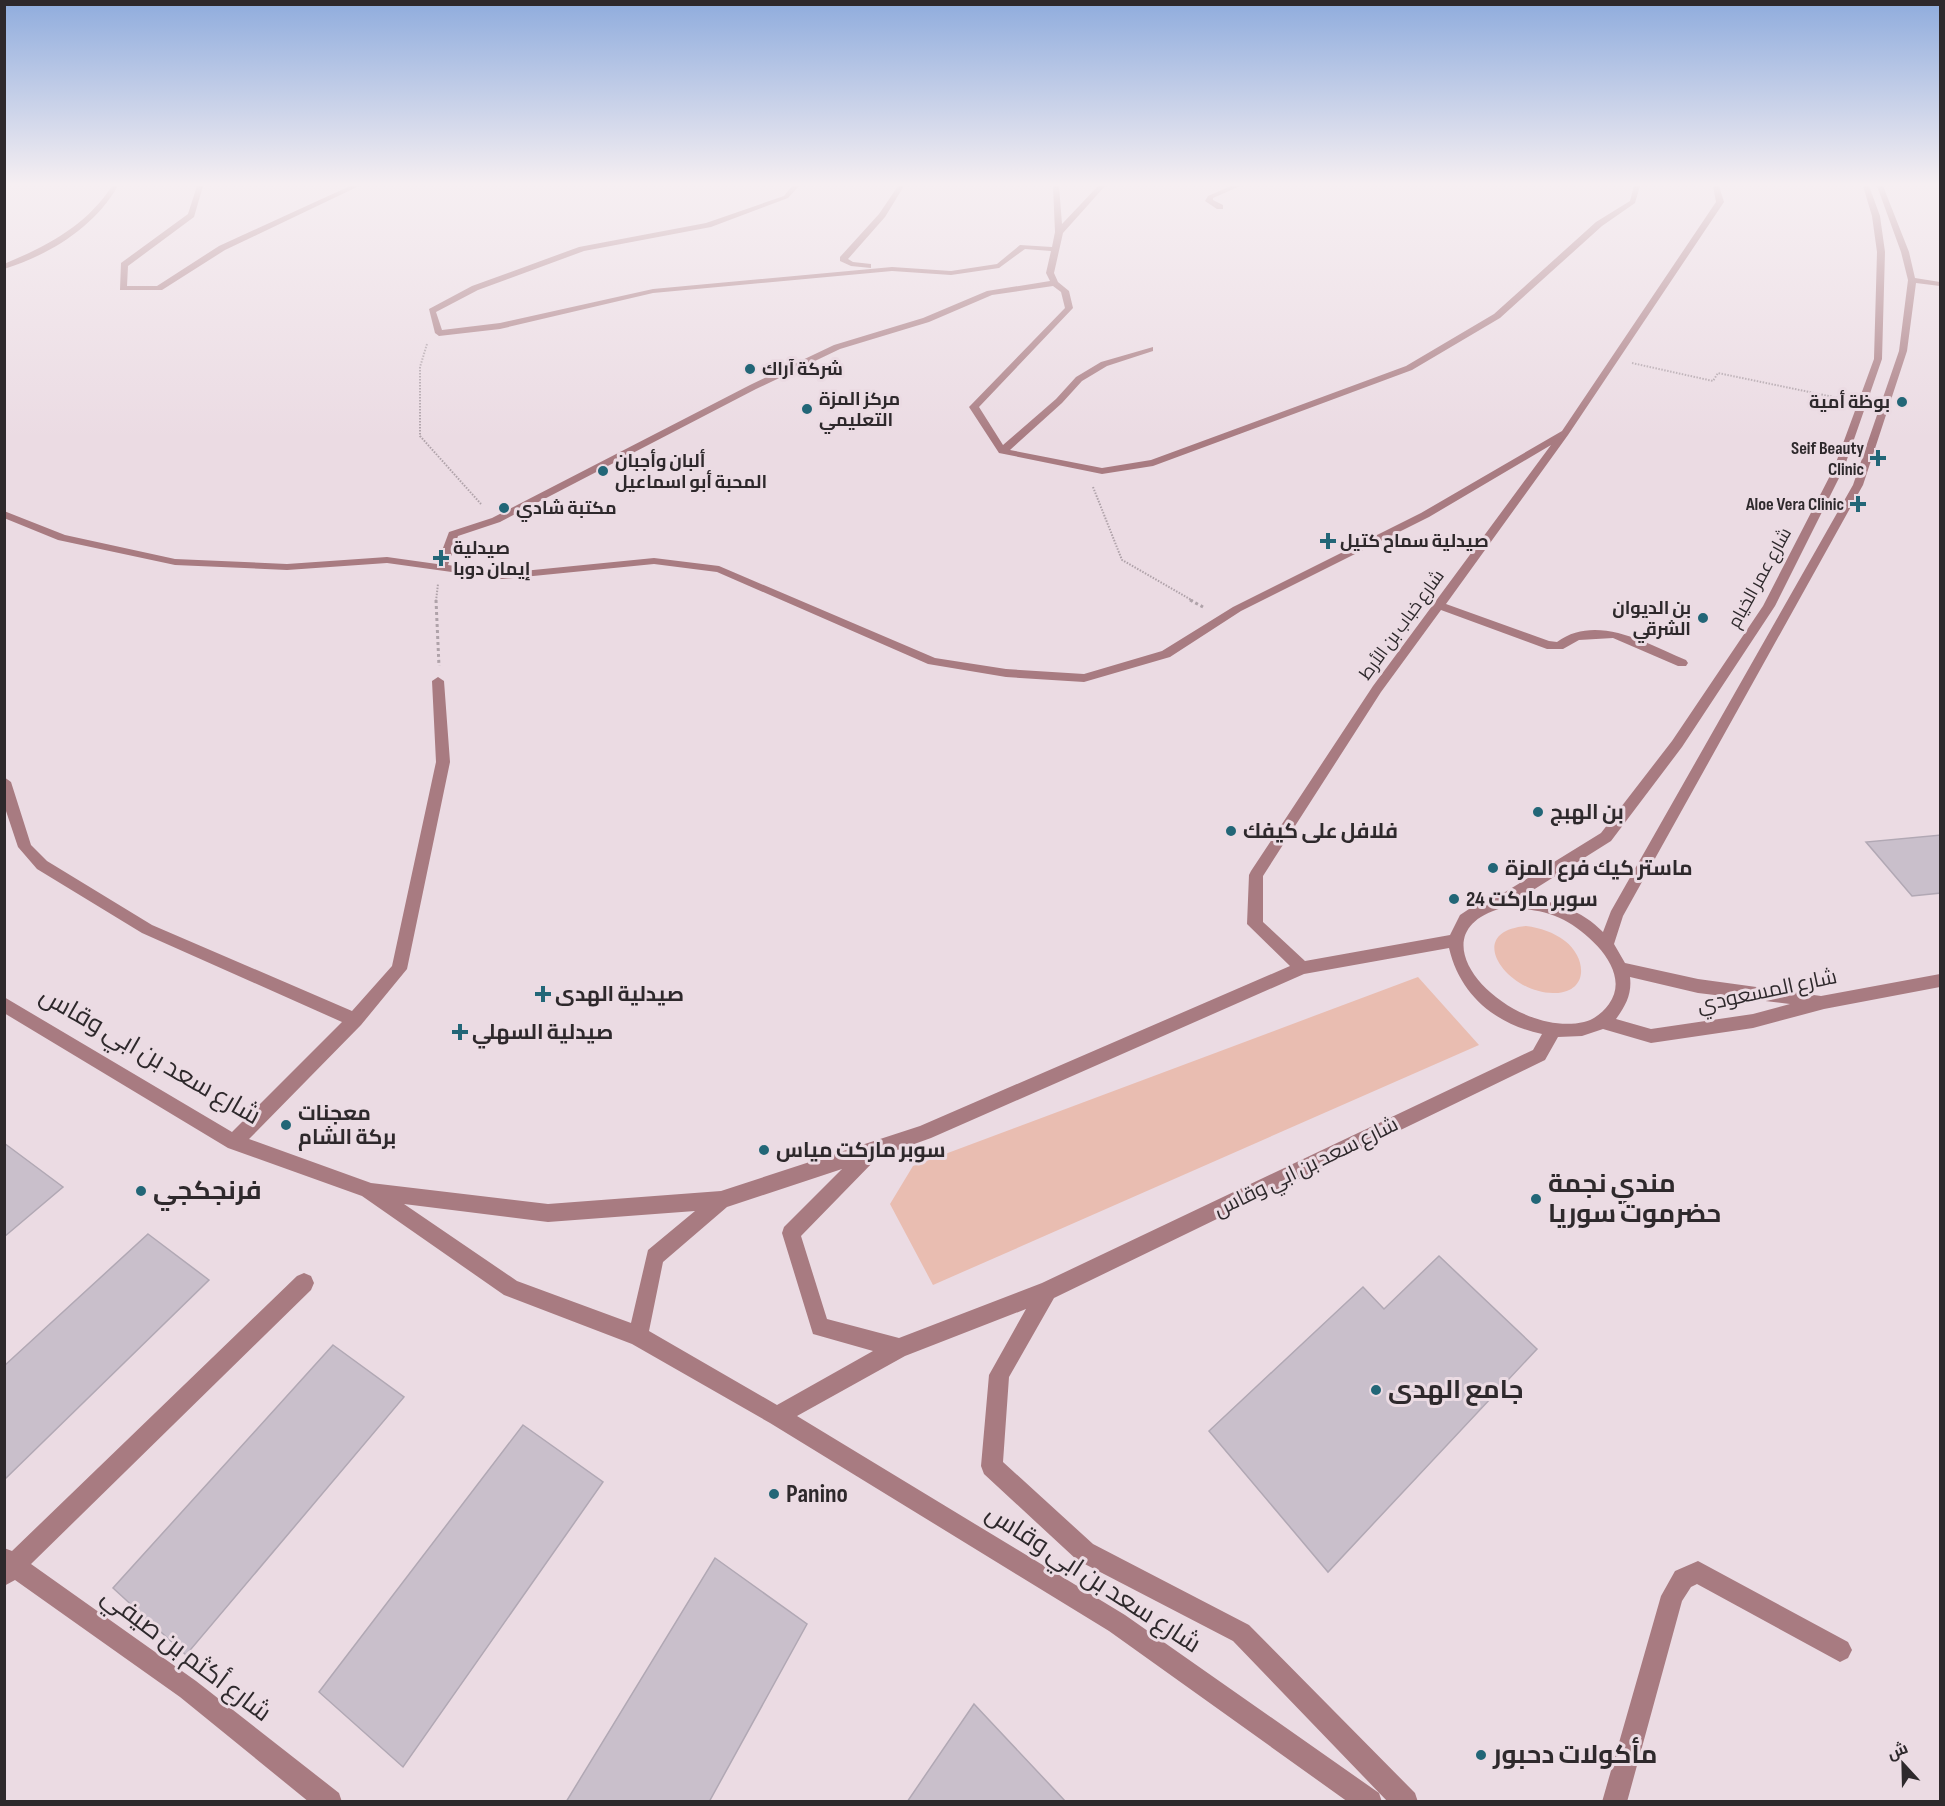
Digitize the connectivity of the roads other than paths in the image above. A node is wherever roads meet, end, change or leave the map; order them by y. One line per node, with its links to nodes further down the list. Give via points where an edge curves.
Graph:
1 (124, 270): 2 (street, via 123,288 159,288)
2 (187, 270)
3 (524, 270): 4 (street, via 475,288 432,311 439,333 500,326 653,291)
4 (878, 270)
5 (911, 270): 6 (street)
6 (970, 270)
7 (1051, 270): 13 (street)
8 (1548, 270): 17 (street, via 1497,316 1409,368 1153,463 1102,471)
9 (1674, 270): 16 (street, شارع خباب بن الأرط)
10 (1881, 270): 24 (street, شارع عمر الخيام, via 1878,359 1839,468 1768,606 1677,744 1606,837)
11 (1910, 270): 12 (street, شارع عمر الخيام)
12 (1912, 280): 14 (street); 26 (street, شارع عمر الخيام, via 1903,351 1858,486 1616,915)
13 (1055, 283): 17 (street, via 1065,291 1069,308 974,407); 19 (street, via 990,293 926,320 837,347 496,520 453,534)
14 (1941, 284)
15 (1150, 349): 17 (street, via 1104,364 1079,379)
16 (1565, 433): 19 (street, via 1425,515 1222,618 1166,654 1084,678 1006,673 932,661 719,568 654,561 502,576); 20 (street, شارع خباب بن الأرط)
17 (1002, 451)
18 (4, 514): 19 (street, via 63,538 175,562 287,567 387,560)
19 (441, 569)
20 (1439, 605): 21 (street, via 1547,645 1559,646 1579,636 1614,634); 27 (street, شارع خباب بن الأرط, via 1377,689 1256,875 1255,924)
21 (1682, 663)
22 (438, 681): 32 (street, via 443,762 399,969)
23 (4, 782): 32 (street, via 25,847 42,865 147,929)
24 (1502, 902): 25 (street, via 1479,909 1463,922); 26 (street, via 1546,906 1569,915)
25 (1456, 940): 27 (street); 34 (street, via 1457,958 1466,978 1481,996 1527,1024)
26 (1606, 945): 28 (street)
27 (1302, 969): 36 (street)
28 (1621, 969): 30 (street, via 1698,986); 33 (street, via 1623,990 1617,1008)
29 (1941, 981): 30 (street, شارع المسعودي)
30 (1824, 1002): 33 (street, شارع المسعودي, via 1753,1021 1651,1036)
31 (4, 1004): 35 (street, شارع سعد بن ابي وقاس)
32 (355, 1020): 35 (street)
33 (1603, 1022): 34 (street, via 1581,1030)
34 (1553, 1030): 40 (street, شارع سعد بن ابي وقاس, via 1539,1055)
35 (234, 1142): 37 (street, شارع سعد بن ابي وقاس)
36 (873, 1151): 38 (street); 42 (street, via 791,1233 820,1327)
37 (368, 1190): 38 (street, via 548,1213); 41 (street, شارع سعد بن ابي وقاس, via 511,1288)
38 (721, 1200): 41 (street, via 655,1257)
39 (304, 1283): 44 (street)
40 (1047, 1291): 42 (street, شارع سعد بن ابي وقاس); 48 (street, شارع سعد بن ابي وقاس, via 999,1375 992,1466 1085,1552 1241,1633)
41 (638, 1336): 43 (street, شارع سعد بن ابي وقاس)
42 (899, 1348): 43 (street, شارع سعد بن ابي وقاس)
43 (777, 1416): 47 (street, شارع سعد بن ابي وقاس, via 1117,1623)
44 (8, 1566): 46 (street, شارع أكثم بن صيفي, via 188,1689)
45 (1840, 1650): 49 (street, via 1698,1572 1683,1580 1672,1596)
46 (330, 1802)
47 (1370, 1802)
48 (1406, 1802)
49 (1614, 1802)

